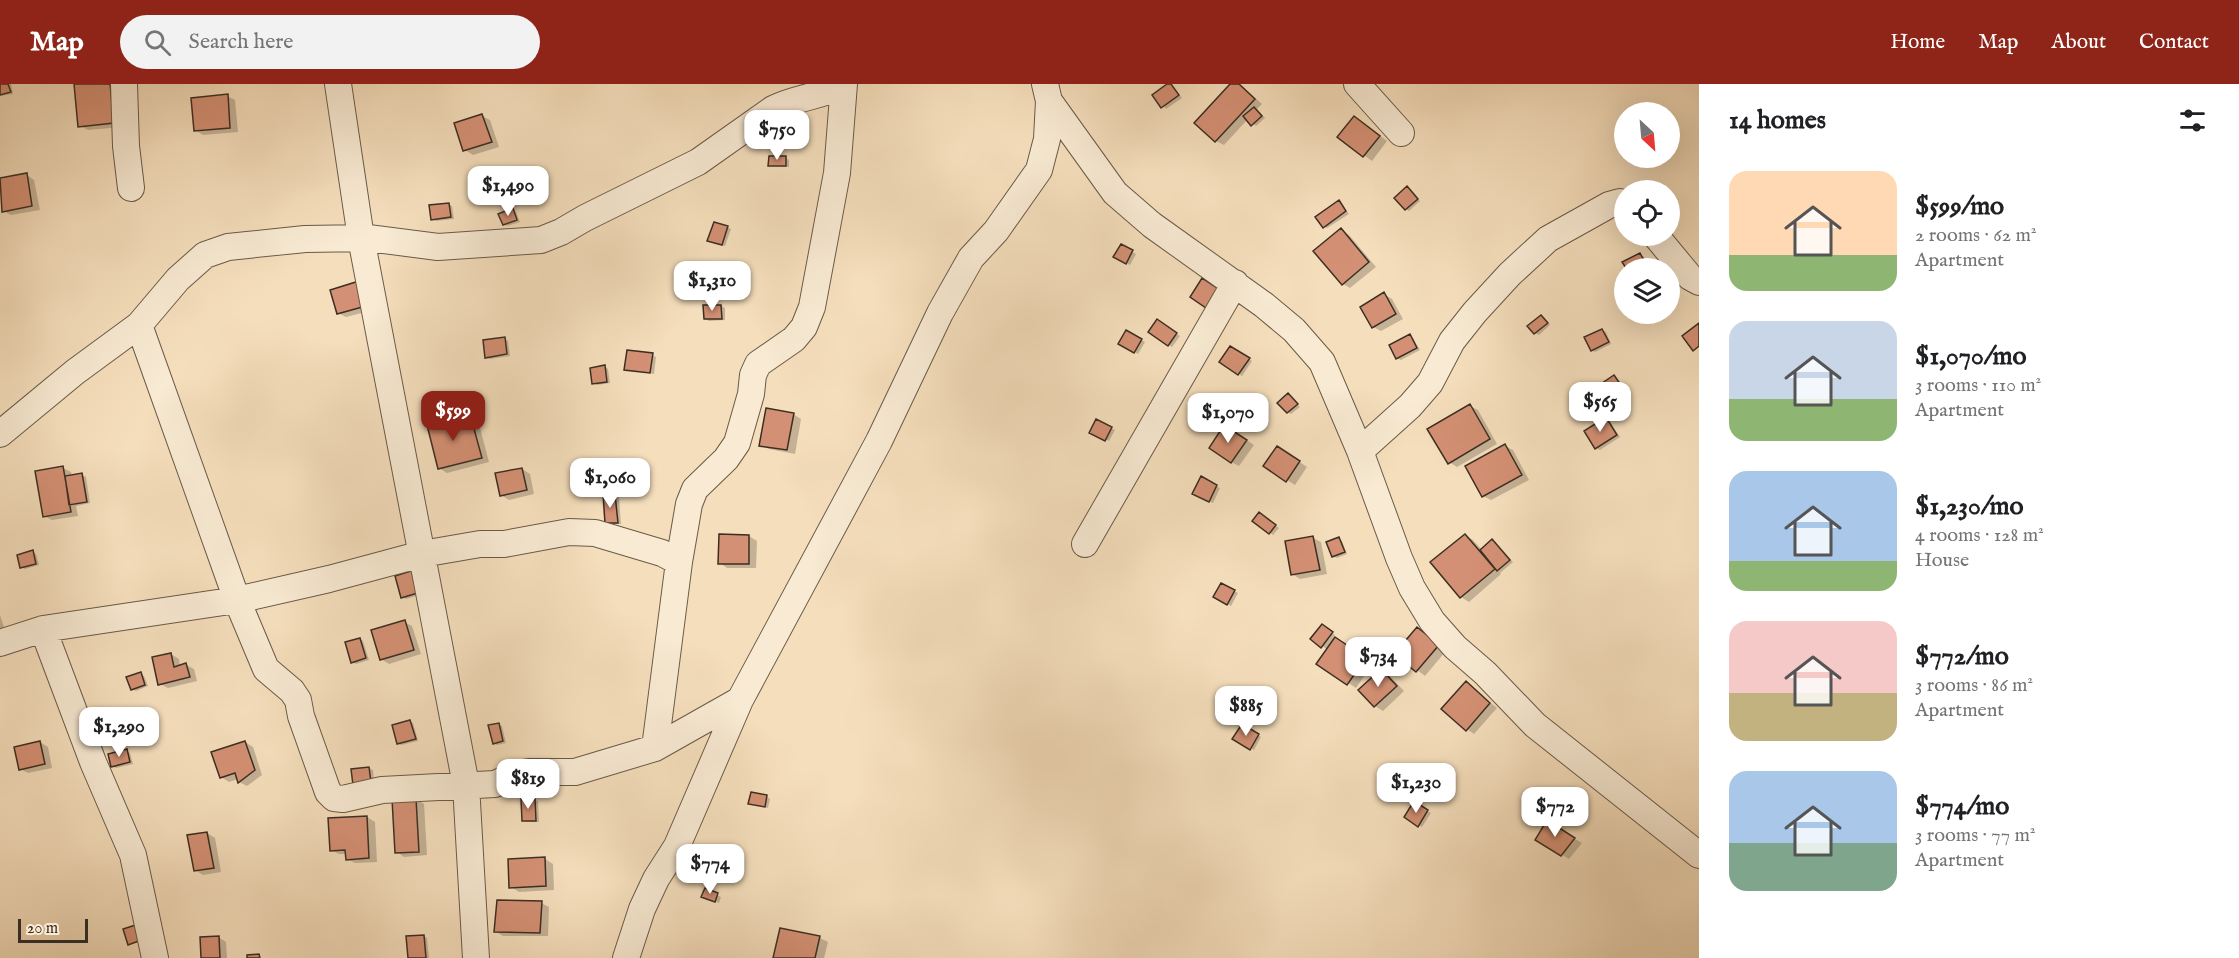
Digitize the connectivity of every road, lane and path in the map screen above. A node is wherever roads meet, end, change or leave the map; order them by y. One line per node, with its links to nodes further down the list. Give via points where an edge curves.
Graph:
1 (124, 84): 7 (street)
2 (338, 84): 9 (street)
3 (844, 84): 9 (street, via 779,106 698,162 541,240 438,247); 18 (street, via 837,173 812,307 794,339 758,364 737,443 695,489 689,504)
4 (1357, 84): 6 (street)
5 (1047, 93): 12 (street, via 1114,193); 22 (street, via 1047,139 1039,170 996,231 971,258 879,441)
6 (1401, 133)
7 (131, 188)
8 (1614, 204): 15 (street, via 1541,245 1474,312 1452,341 1430,383 1410,406)
9 (361, 238): 13 (street, via 228,247 205,255 178,279); 17 (street)
10 (1664, 246): 11 (street)
11 (1699, 282)
12 (1235, 283): 15 (street, via 1294,330 1322,362); 16 (street)
13 (139, 325): 14 (street); 19 (street)
14 (0, 434)
15 (1360, 451): 25 (street, via 1398,558 1432,621 1535,725)
16 (1085, 544)
17 (422, 554): 18 (street, via 582,531 662,553); 19 (street); 24 (street)
18 (679, 562): 23 (street)
19 (237, 600): 20 (street); 24 (street, via 266,669 298,700 328,792 334,798 382,790)
20 (43, 629): 21 (street); 26 (street, via 133,855)
21 (0, 643)
22 (740, 700): 23 (street); 28 (street, via 677,846 651,889)
23 (655, 748): 24 (street, via 575,772 529,772 495,784)
24 (466, 785): 27 (street)
25 (1699, 855)
26 (155, 958)
27 (476, 958)
28 (626, 958)

